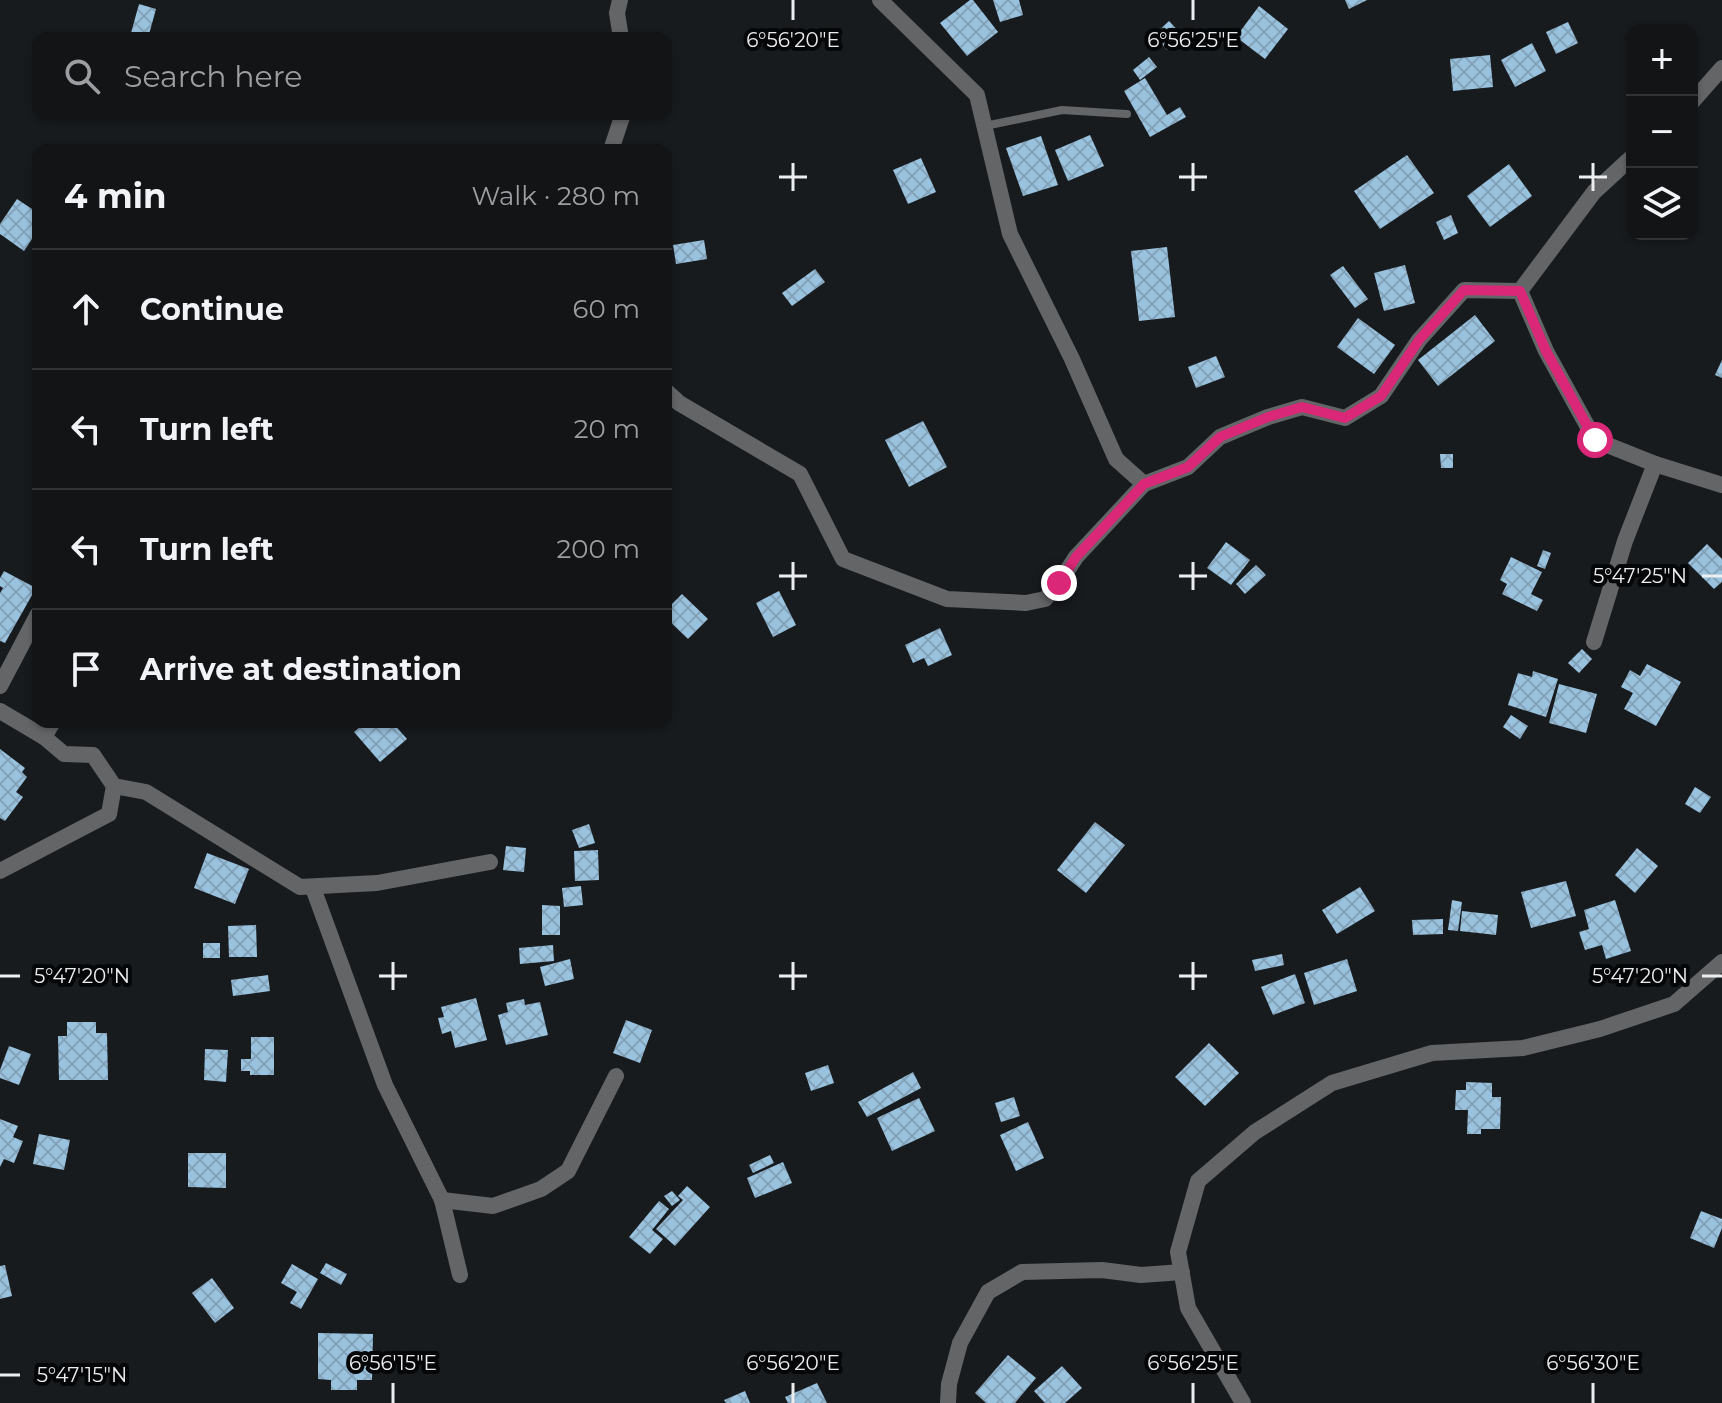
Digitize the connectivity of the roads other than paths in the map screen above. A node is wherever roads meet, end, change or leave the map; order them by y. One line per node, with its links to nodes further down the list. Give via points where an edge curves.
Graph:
1 (620, 0): 3 (street)
2 (880, 0): 8 (street, via 977,95)
3 (620, 32)
4 (1722, 68): 5 (street)
5 (1697, 96)
6 (1127, 114): 8 (lane, via 1062,110)
7 (621, 120): 9 (street)
8 (984, 126): 14 (street, via 1010,234 1116,459)
9 (613, 144)
10 (1626, 163): 11 (street, via 1594,192)
11 (1520, 291): 13 (street, via 1595,440); 14 (street, via 1464,290 1419,340 1381,396 1345,418 1302,407 1268,417 1220,437 1188,467)
12 (672, 397): 14 (street, via 800,474 843,559 947,599 1045,599)
13 (1655, 464): 15 (street); 17 (street)
14 (1144, 484)
15 (1722, 485)
16 (32, 625): 18 (street)
17 (1594, 642)
18 (0, 686)
19 (0, 711): 20 (street)
20 (32, 723)
21 (48, 729): 22 (street, via 64,754 93,755)
22 (114, 786): 24 (street, via 109,814); 25 (street, via 146,792 300,887)
23 (490, 862): 25 (street, via 377,883)
24 (0, 871)
25 (313, 888): 28 (street, via 385,1085)
26 (1722, 962): 29 (street, via 1674,1004 1600,1029 1523,1048 1432,1053 1332,1083 1255,1132 1198,1181 1178,1252)
27 (616, 1076): 28 (street, via 568,1171 541,1189 493,1206)
28 (442, 1200): 30 (street)
29 (1182, 1272): 31 (street, via 1022,1272 988,1292 960,1343); 32 (street, via 1188,1308)
30 (460, 1275)
31 (948, 1403)
32 (1243, 1403)

